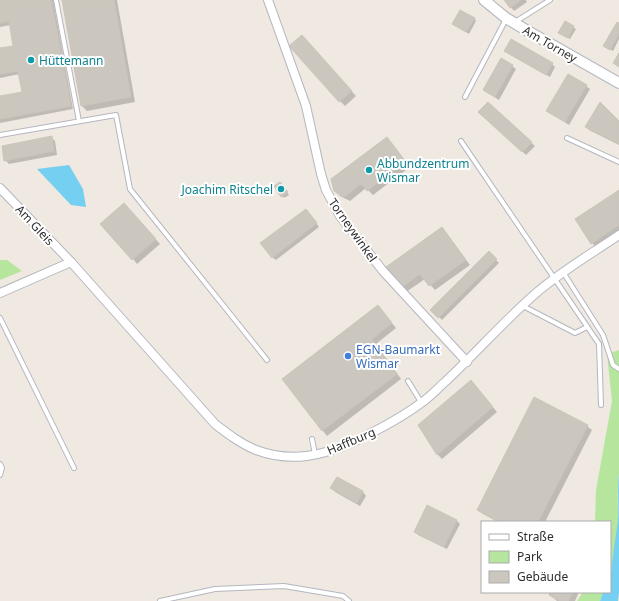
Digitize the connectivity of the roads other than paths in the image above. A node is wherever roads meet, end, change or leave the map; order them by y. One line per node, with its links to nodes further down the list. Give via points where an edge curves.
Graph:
1 (56, 0): 8 (lane)
2 (268, 0): 23 (street, Torneywinkel, via 306,106 326,190 340,216 382,271)
3 (484, 0): 5 (street, Am Torney)
4 (550, 0): 5 (lane)
5 (510, 20): 6 (street, Am Torney); 7 (lane, via 503,26)
6 (619, 83)
7 (465, 97)
8 (79, 121): 9 (lane); 22 (lane, via 116,115 130,189)
9 (0, 135)
10 (567, 138): 12 (lane)
11 (461, 141): 17 (lane)
12 (619, 162)
13 (0, 188): 15 (street, Am Gleis)
14 (619, 235): 16 (street, Haffburg)
15 (71, 262): 18 (street); 29 (street, Haffburg, via 220,428 236,440 273,455)
16 (564, 272): 17 (street, Haffburg); 24 (lane, via 603,335 613,365)
17 (554, 279): 19 (street, Haffburg); 21 (lane)
18 (0, 292)
19 (523, 306): 21 (lane, via 575,333); 23 (street, Haffburg)
20 (0, 318): 31 (lane)
21 (587, 327): 27 (lane, via 599,344)
22 (267, 360)
23 (467, 362): 26 (street, Haffburg)
24 (619, 369)
25 (408, 381): 26 (lane)
26 (422, 403): 29 (street, Haffburg, via 380,429 335,450)
27 (601, 405)
28 (312, 439): 29 (lane)
29 (315, 455)
30 (0, 464): 32 (lane)
31 (74, 468)
32 (0, 475)
33 (160, 601): 34 (lane, via 215,590 284,586 342,596)
34 (349, 601)

